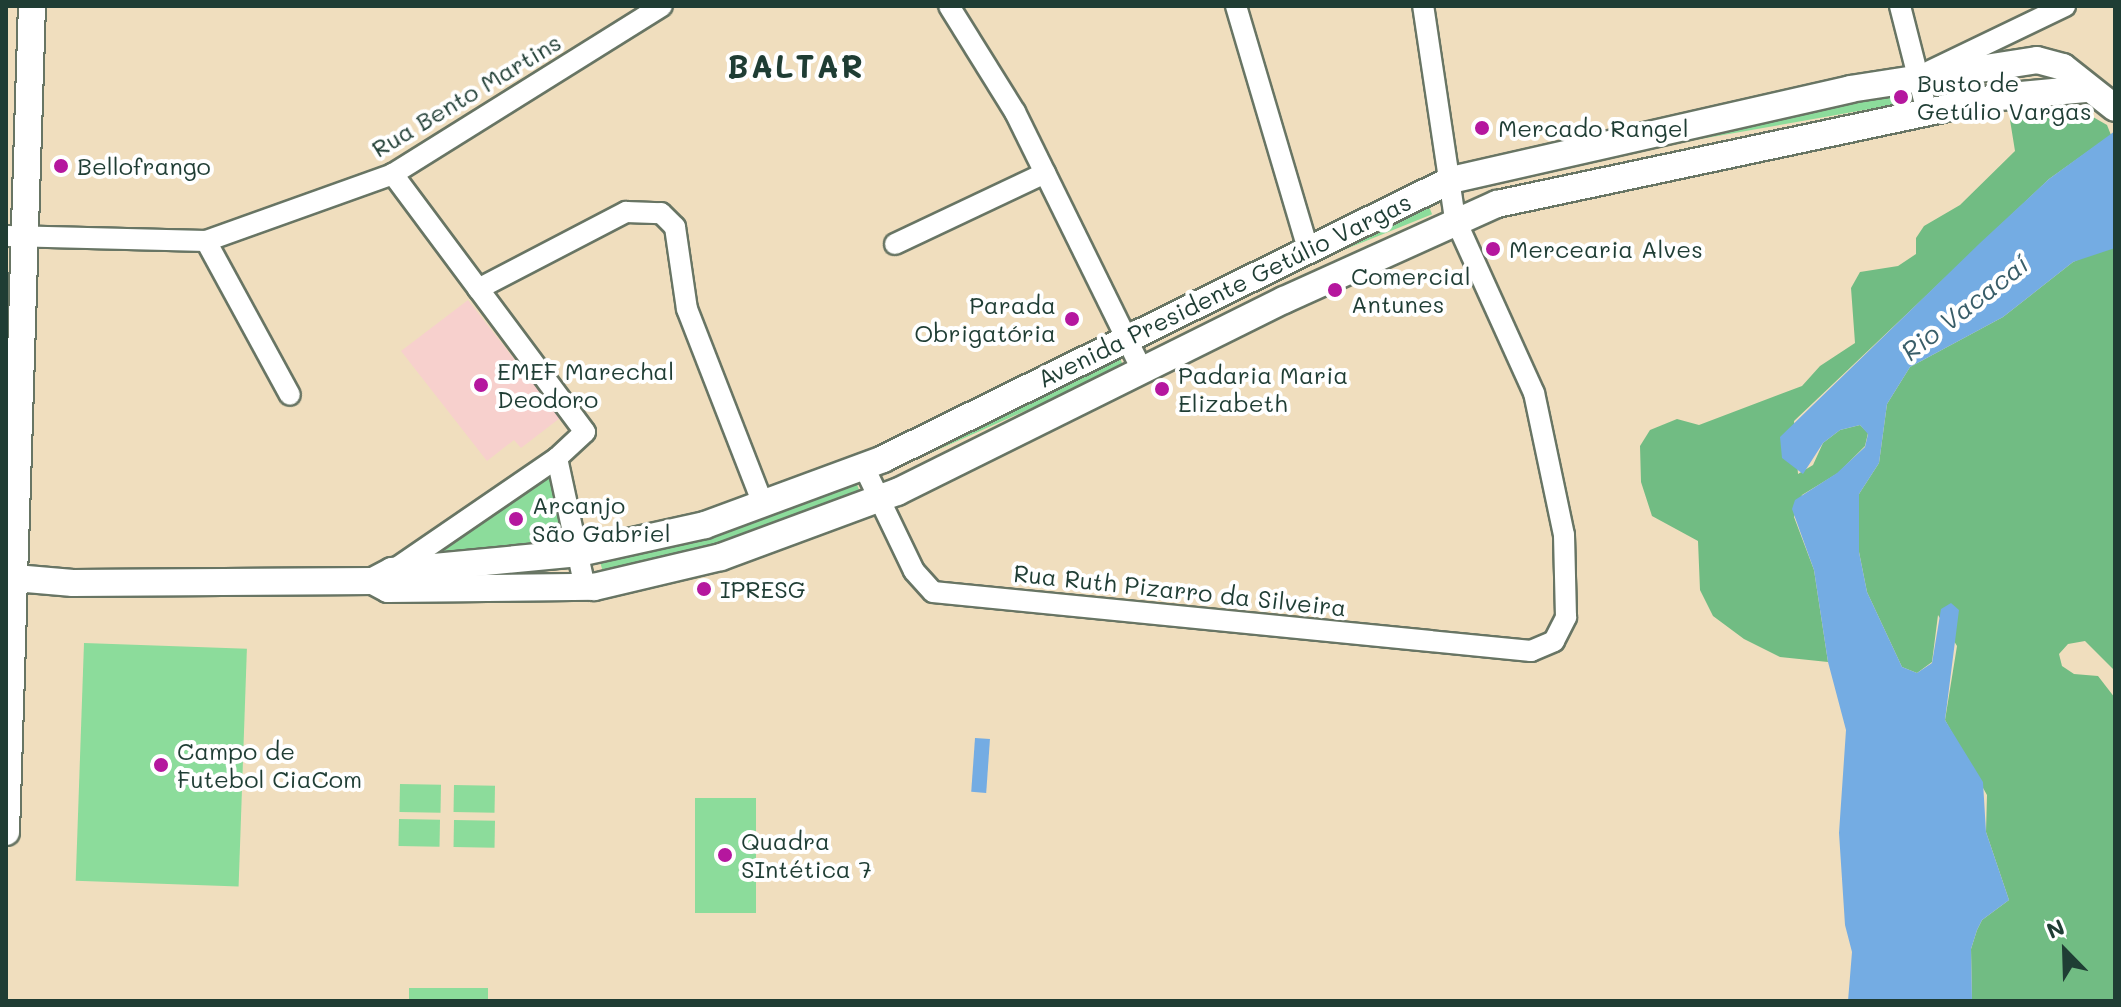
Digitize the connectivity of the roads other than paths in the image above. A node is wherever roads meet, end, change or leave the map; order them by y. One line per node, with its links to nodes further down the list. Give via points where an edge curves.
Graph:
1 (32, 6): 16 (main road)
2 (662, 6): 13 (street, Rua Bento Martins)
3 (949, 6): 12 (street, via 1015,112)
4 (1236, 6): 19 (street)
5 (1423, 6): 14 (street)
6 (1900, 6): 8 (street)
7 (2065, 6): 8 (street)
8 (1919, 76): 9 (main road, Avenida Presidente Getúlio Vargas, via 2037,60 2063,67); 11 (street); 14 (main road, Avenida Presidente Getúlio Vargas)
9 (2086, 89): 10 (main road, Avenida Presidente Getúlio Vargas); 11 (main road, Avenida Presidente Getúlio Vargas, via 2046,89)
10 (2115, 108)
11 (1927, 112): 15 (main road, Avenida Presidente Getúlio Vargas, via 1497,204)
12 (1045, 173): 18 (street); 21 (street)
13 (393, 174): 17 (street, Rua Bento Martins); 20 (street)
14 (1451, 180): 15 (street); 19 (main road, Avenida Presidente Getúlio Vargas)
15 (1455, 219): 22 (main road, Avenida Presidente Getúlio Vargas); 26 (street, Rua Ruth Pizarro da Silveira, via 1534,393 1564,535 1566,617 1554,641 1531,651 933,592 914,571)
16 (14, 236): 17 (street, Rua Bento Martins); 29 (main road)
17 (206, 241): 23 (street)
18 (895, 244)
19 (1308, 249): 21 (main road, Avenida Presidente Getúlio Vargas)
20 (478, 289): 24 (street, via 585,432); 27 (street, via 626,212 661,213 675,227 687,309)
21 (1127, 337): 22 (street); 25 (main road, Avenida Presidente Getúlio Vargas)
22 (1142, 370): 26 (main road, Avenida Presidente Getúlio Vargas)
23 (290, 395)
24 (557, 458): 28 (street); 30 (street)
25 (864, 467): 26 (street); 27 (main road, Avenida Presidente Getúlio Vargas)
26 (877, 499): 31 (main road, Avenida Presidente Getúlio Vargas, via 721,557)
27 (763, 504): 28 (main road, Avenida Presidente Getúlio Vargas, via 705,525)
28 (579, 553): 30 (main road, Avenida Presidente Getúlio Vargas); 31 (street)
29 (10, 578): 30 (main road, Avenida Presidente Getúlio Vargas, via 73,583); 32 (main road)
30 (384, 580): 31 (main road, Avenida Presidente Getúlio Vargas)
31 (585, 587)
32 (6, 832)

